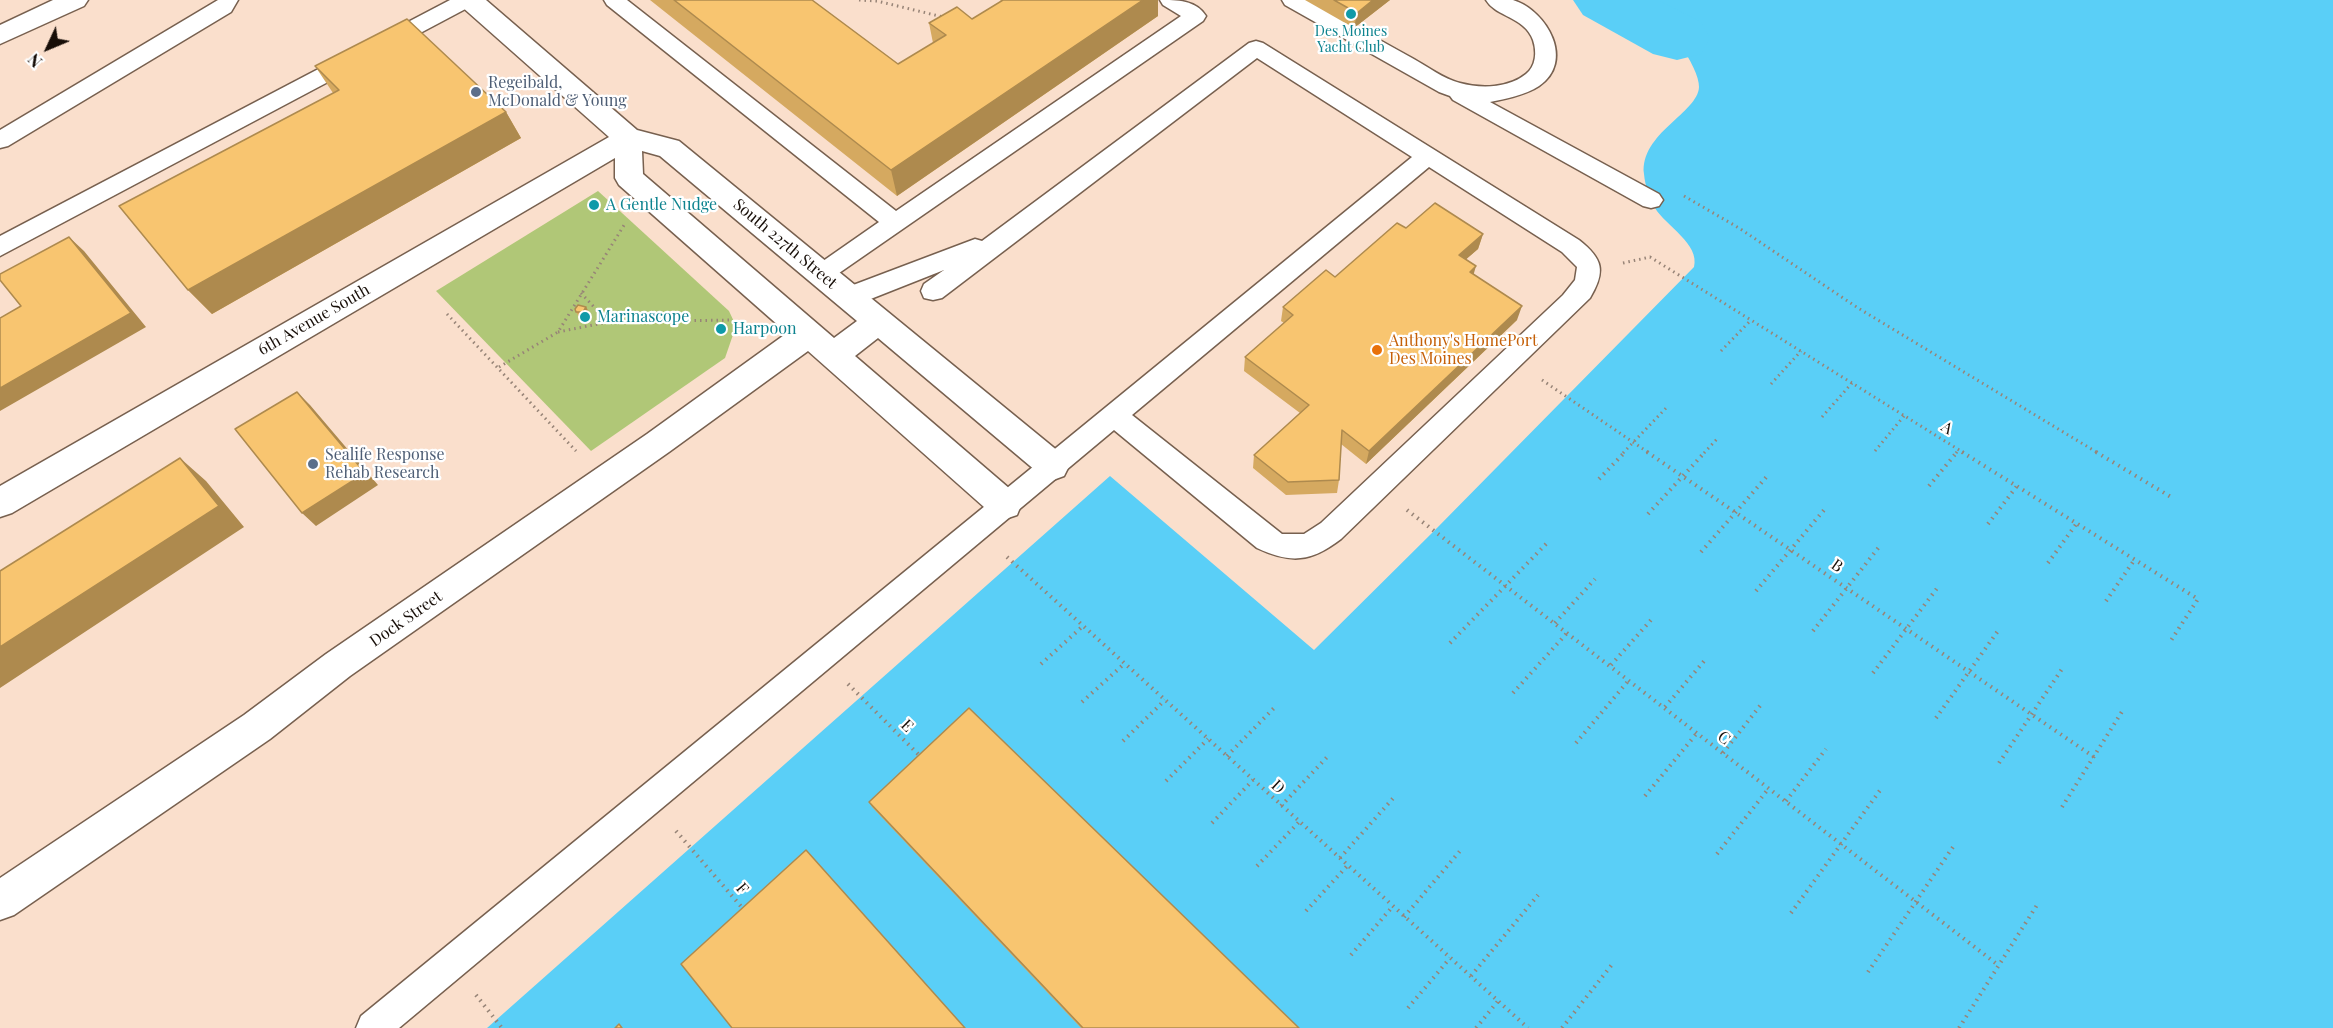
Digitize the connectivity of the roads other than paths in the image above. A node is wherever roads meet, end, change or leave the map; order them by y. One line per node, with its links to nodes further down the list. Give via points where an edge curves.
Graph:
1 (75, 0): 9 (street)
2 (228, 0): 12 (lane, via 224,7 160,47)
3 (466, 0): 17 (lane)
4 (471, 0): 11 (street, South 227th Street)
5 (614, 0): 15 (lane)
6 (1170, 0): 15 (lane, via 1196,16)
7 (1292, 0): 10 (lane)
8 (1496, 0): 10 (lane, via 1529,19 1542,33 1547,49 1545,65 1534,79 1517,89 1495,94)
9 (0, 35)
10 (1446, 87): 14 (lane)
11 (628, 138): 18 (street, South 227th Street, via 669,148); 22 (street, via 629,178); 25 (street, 6th Avenue South)
12 (0, 140)
13 (1429, 155): 16 (lane, via 1256,48); 23 (lane); 23 (lane, via 1567,243 1585,261 1589,281 1572,302 1331,531 1302,548 1288,549 1267,540)
14 (1651, 200)
15 (894, 222): 18 (lane)
16 (1007, 236): 19 (lane); 20 (lane)
17 (0, 248)
18 (821, 274): 20 (street, South 227th Street)
19 (933, 291)
20 (849, 297): 21 (street, South 227th Street)
21 (878, 321): 22 (street); 24 (street, South 227th Street)
22 (822, 344): 26 (street); 27 (street, Dock Street, via 658,443 338,665 257,727)
23 (1114, 415): 24 (lane)
24 (1053, 466): 26 (lane)
25 (0, 503)
26 (1005, 505): 28 (lane)
27 (0, 901)
28 (373, 1028)

